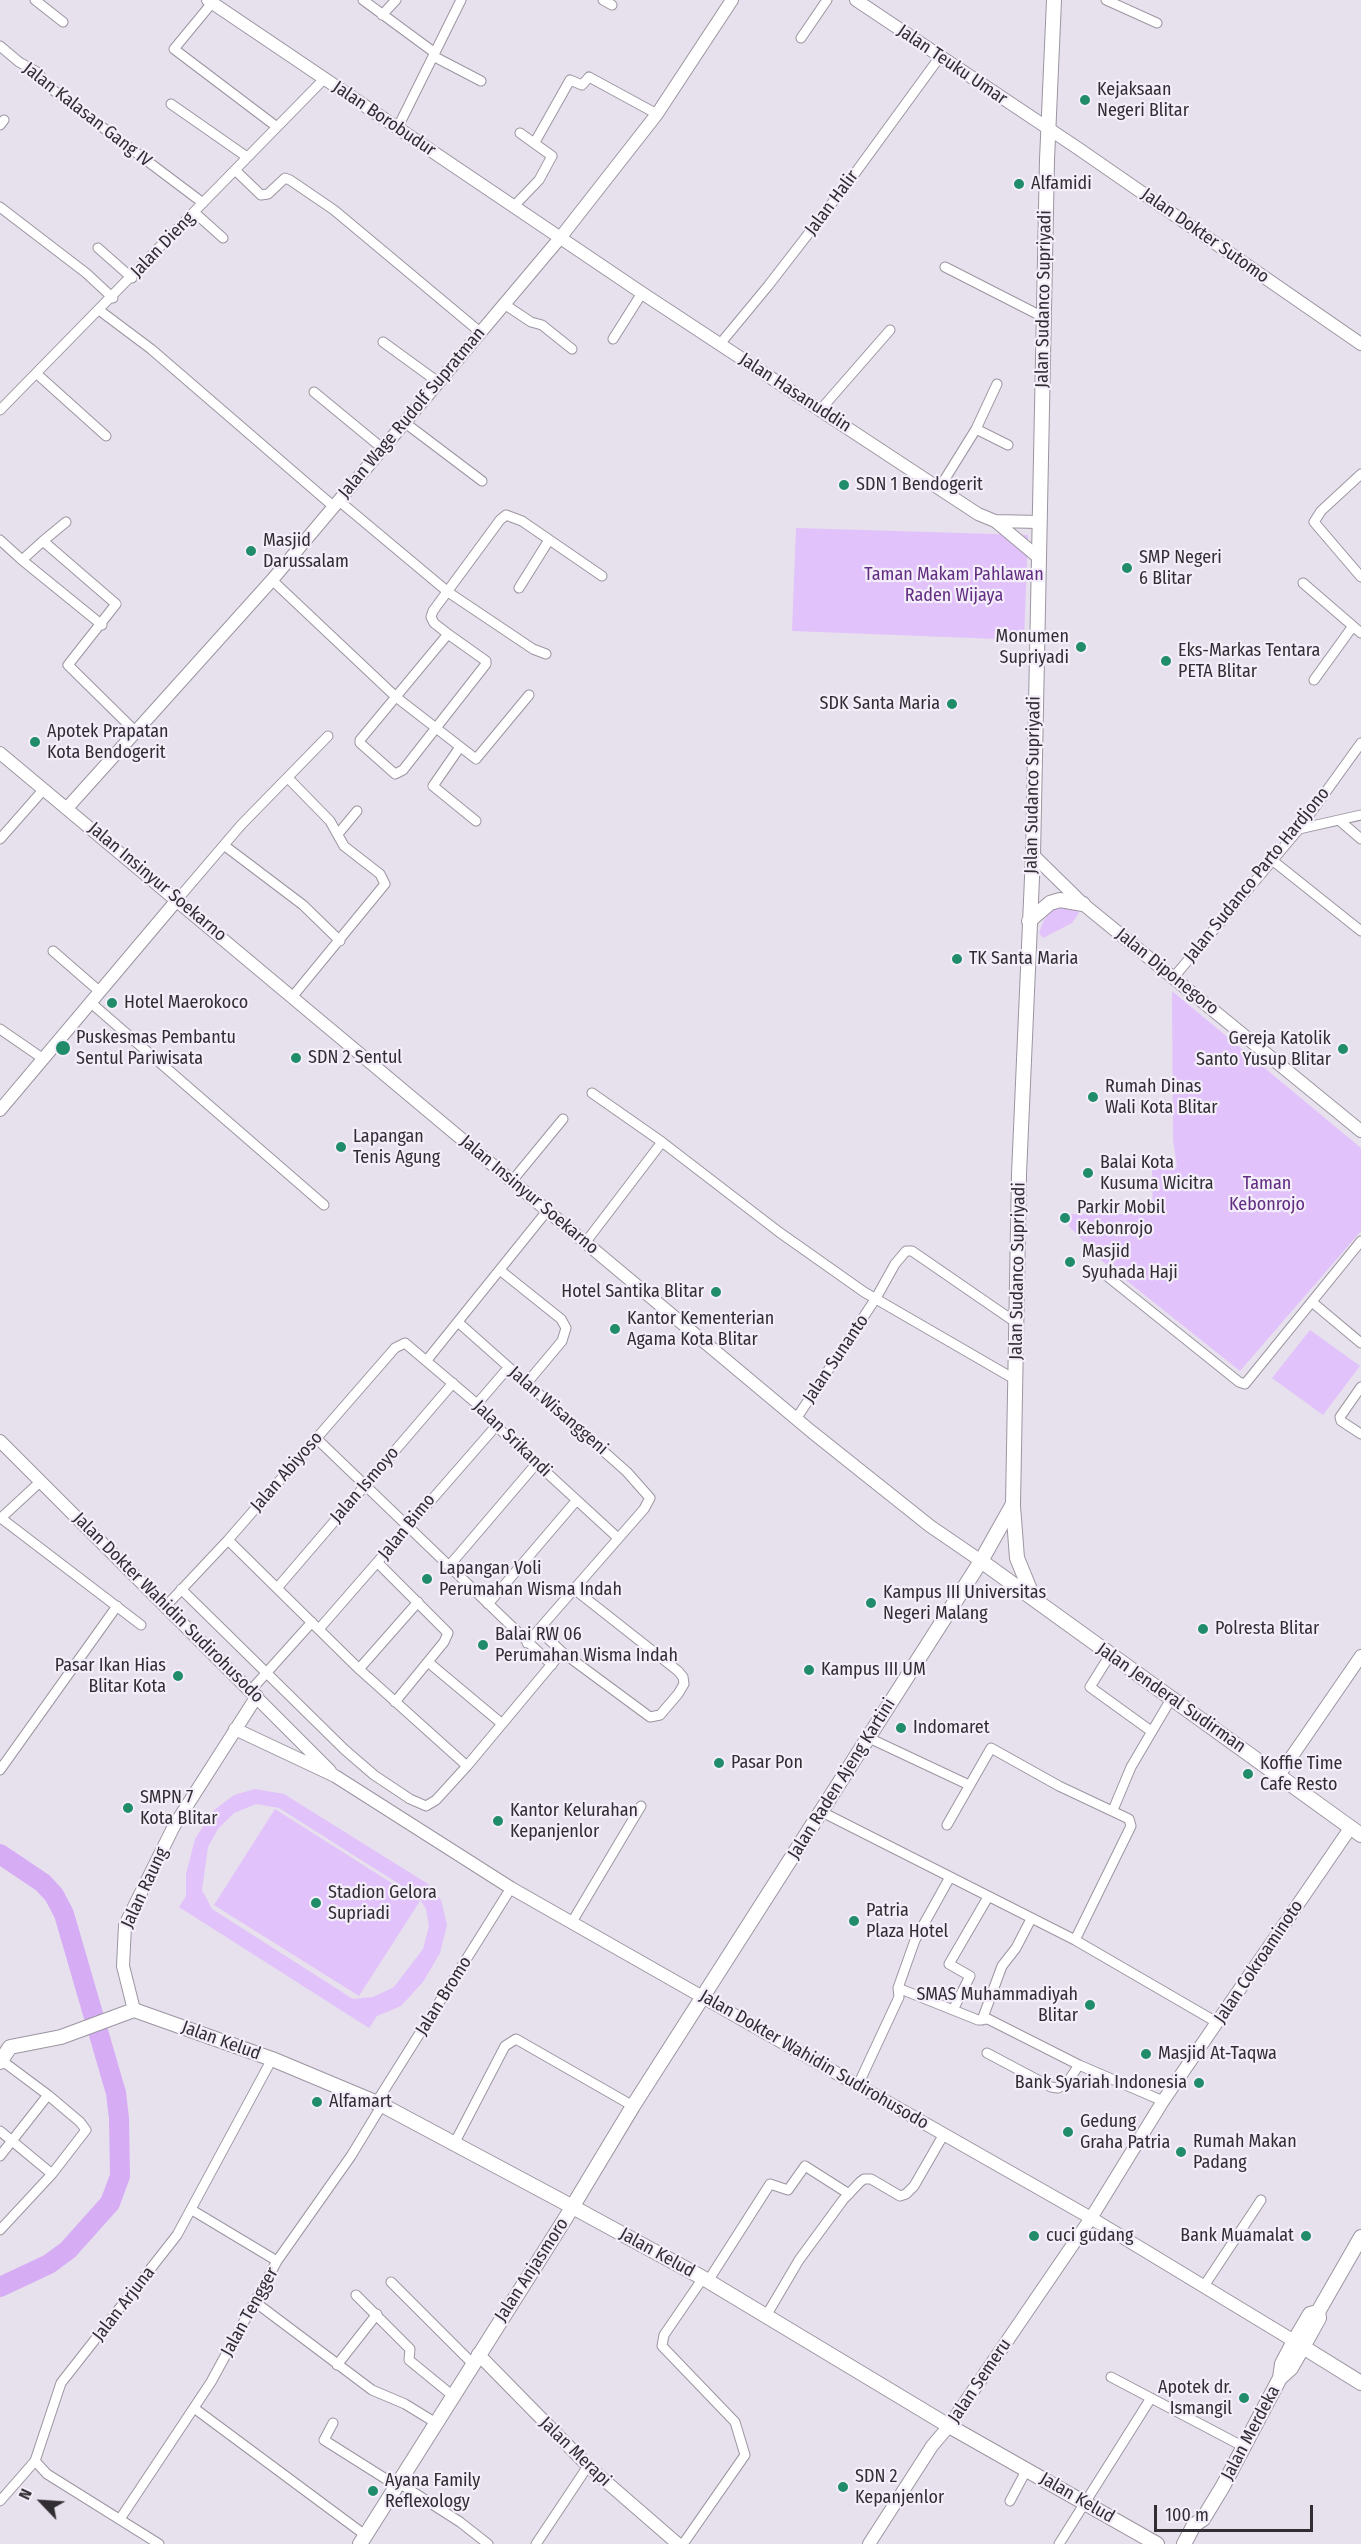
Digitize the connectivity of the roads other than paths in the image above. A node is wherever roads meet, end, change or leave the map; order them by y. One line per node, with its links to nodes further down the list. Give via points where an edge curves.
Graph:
1 (34, 0): 12 (street)
2 (363, 0): 11 (street)
3 (396, 0): 11 (street)
4 (461, 0): 16 (street)
5 (732, 0): 21 (main road, Jalan Wage Rudolf Supratman)
6 (827, 0): 14 (street)
7 (856, 0): 17 (main road, Jalan Teuku Umar)
8 (1054, 0): 24 (main road, Jalan Sudanco Supriyadi)
9 (1106, 0): 13 (street)
10 (210, 2): 18 (main road, Jalan Borobudur); 22 (street, via 174,49)
11 (382, 15): 16 (street)
12 (63, 22)
13 (1157, 23)
14 (801, 38)
15 (0, 46): 29 (street, Jalan Kalasan Gang IV)
16 (434, 54): 19 (street); 23 (street)
17 (939, 58): 24 (main road, Jalan Teuku Umar); 47 (street, Jalan Halir, via 839,194)
18 (324, 79): 22 (street, Jalan Dieng); 23 (main road, Jalan Borobudur)
19 (481, 81)
20 (171, 104): 27 (street)
21 (657, 114): 26 (street, via 590,77 582,85 570,80); 34 (main road, Jalan Wage Rudolf Supratman)
22 (277, 127): 27 (street, Jalan Dieng)
23 (398, 127): 30 (main road, Jalan Borobudur)
24 (1049, 129): 42 (main road, Jalan Sudanco Supriyadi); 48 (main road, Jalan Dokter Sutomo)
25 (520, 133): 26 (street)
26 (535, 142): 30 (street, via 552,156)
27 (247, 157): 28 (street, Jalan Dieng)
28 (235, 170): 29 (street, Jalan Dieng); 44 (street, via 261,195 268,194 285,178 290,180 334,210)
29 (203, 203): 32 (street, Jalan Dieng)
30 (514, 206): 34 (main road, Jalan Borobudur)
31 (0, 207): 39 (street)
32 (194, 213): 33 (street); 37 (street, Jalan Dieng)
33 (223, 238)
34 (560, 238): 38 (main road, Jalan Hasanuddin); 40 (main road, Jalan Wage Rudolf Supratman)
35 (98, 248): 37 (street)
36 (945, 267): 42 (street)
37 (132, 278): 39 (street, Jalan Dieng)
38 (642, 293): 45 (street); 47 (main road, Jalan Hasanuddin)
39 (113, 298): 41 (street, Jalan Dieng)
40 (504, 304): 44 (main road, Jalan Wage Rudolf Supratman); 49 (street)
41 (99, 310): 50 (street, Jalan Dieng); 64 (street)
42 (1045, 318): 67 (main road, Jalan Sudanco Supriyadi)
43 (890, 330): 54 (street)
44 (480, 332): 51 (main road, Jalan Wage Rudolf Supratman)
45 (612, 339)
46 (383, 342): 51 (street)
47 (720, 344): 54 (main road, Jalan Hasanuddin)
48 (1361, 344)
49 (572, 349)
50 (38, 374): 55 (street, Jalan Dieng); 58 (street)
51 (438, 382): 56 (main road, Jalan Wage Rudolf Supratman)
52 (997, 384): 57 (street)
53 (314, 392): 60 (street)
54 (821, 409): 63 (main road, Jalan Hasanuddin)
55 (0, 410)
56 (404, 422): 60 (main road, Jalan Wage Rudolf Supratman); 62 (street)
57 (976, 429): 59 (street); 63 (street)
58 (106, 436)
59 (1008, 445)
60 (382, 448): 64 (main road, Jalan Wage Rudolf Supratman)
61 (1361, 474): 74 (street, via 1314,522)
62 (482, 481)
63 (940, 487): 65 (main road, Jalan Hasanuddin)
64 (336, 503): 75 (main road, Jalan Wage Rudolf Supratman); 78 (street)
65 (995, 521): 67 (main road); 71 (main road, Jalan Hasanuddin)
66 (66, 522): 70 (street)
67 (1039, 522): 71 (main road, Jalan Sudanco Supriyadi)
68 (0, 540): 72 (street)
69 (549, 540): 73 (street); 77 (street); 78 (street, via 506,515)
70 (43, 541): 72 (street); 79 (street, via 116,604)
71 (1038, 557): 105 (main road, Jalan Sudanco Supriyadi)
72 (22, 560): 79 (street)
73 (602, 576)
74 (1361, 577)
75 (272, 580): 86 (street); 88 (main road, Jalan Wage Rudolf Supratman)
76 (1303, 583): 80 (street)
77 (519, 588)
78 (445, 590): 82 (street, via 431,617); 83 (street)
79 (102, 625): 88 (street, via 68,665)
80 (1353, 626): 81 (street); 84 (street)
81 (1361, 633)
82 (448, 634): 86 (street); 87 (street, via 486,663)
83 (546, 654)
84 (1314, 680)
85 (529, 695): 91 (street, via 479,757 474,758)
86 (396, 697): 87 (street); 87 (street, via 359,742 393,773 403,770)
87 (436, 729): 91 (street)
88 (136, 732): 95 (main road, Jalan Wage Rudolf Supratman)
89 (327, 736): 93 (street)
90 (1361, 742): 100 (street, Jalan Sudanco Parto Hardjono)
91 (460, 747): 99 (street, via 433,786)
92 (0, 753): 94 (main road, Jalan Insinyur Soekarno)
93 (288, 778): 101 (street); 104 (street)
94 (44, 789): 95 (main road, Jalan Insinyur Soekarno); 102 (street)
95 (68, 807): 107 (main road, Jalan Insinyur Soekarno)
96 (357, 811): 101 (street)
97 (1361, 815): 98 (street)
98 (1339, 820): 100 (street); 103 (street)
99 (477, 821)
100 (1299, 829): 106 (street, Jalan Sudanco Parto Hardjono)
101 (338, 834): 111 (street, via 348,850 380,874 385,884)
102 (0, 839)
103 (1361, 839)
104 (225, 846): 107 (street); 111 (street, via 296,899)
105 (1033, 855): 108 (main road, Jalan Diponegoro); 109 (main road, Jalan Sudanco Supriyadi)
106 (1272, 860): 110 (street); 113 (street, Jalan Sudanco Parto Hardjono)
107 (177, 900): 114 (main road); 115 (main road, Jalan Insinyur Soekarno)
108 (1083, 904): 109 (main road, via 1060,900 1050,903); 113 (main road, Jalan Diponegoro)
109 (1029, 921): 133 (main road, Jalan Sudanco Supriyadi)
110 (1361, 931)
111 (340, 941): 115 (street)
112 (53, 951): 114 (street)
113 (1173, 978): 122 (main road, Jalan Diponegoro)
114 (99, 991): 116 (main road)
115 (292, 996): 124 (main road, Jalan Insinyur Soekarno)
116 (90, 1002): 118 (main road); 125 (street)
117 (0, 1029): 118 (street)
118 (42, 1058): 120 (main road)
119 (592, 1093): 123 (street)
120 (0, 1110)
121 (563, 1119): 124 (street)
122 (1361, 1131)
123 (662, 1142): 128 (street); 131 (street, via 779,1232)
124 (512, 1181): 126 (main road, Jalan Insinyur Soekarno)
125 (324, 1205)
126 (547, 1211): 128 (main road, Jalan Insinyur Soekarno); 129 (street)
127 (1361, 1241): 132 (street)
128 (585, 1242): 144 (main road, Jalan Insinyur Soekarno)
129 (501, 1271): 134 (street); 141 (street, via 567,1328 562,1341)
130 (1107, 1276): 132 (street, via 1245,1384)
131 (876, 1298): 133 (street, Jalan Sunanto, via 903,1253 912,1251); 139 (street); 144 (street, Jalan Sunanto)
132 (1312, 1302): 136 (street)
133 (1018, 1317): 139 (main road, Jalan Sudanco Supriyadi)
134 (459, 1323): 137 (street); 138 (street, Jalan Wisanggeni)
135 (405, 1342): 137 (street, Jalan Srikandi); 147 (street, Jalan Abiyoso, via 395,1348)
136 (1361, 1342)
137 (427, 1360): 140 (street, Jalan Srikandi)
138 (508, 1368): 141 (street, Jalan Wisanggeni); 143 (street)
139 (1016, 1380): 153 (main road, Jalan Sudanco Supriyadi)
140 (453, 1383): 143 (street, Jalan Srikandi); 151 (street, Jalan Ismoyo)
141 (526, 1384): 156 (street, Jalan Wisanggeni, via 648,1492 649,1503)
142 (1361, 1387): 146 (street, via 1340,1417)
143 (477, 1404): 145 (street, Jalan Srikandi)
144 (796, 1419): 158 (main road, Jalan Insinyur Soekarno, via 930,1526)
145 (496, 1426): 149 (street, Jalan Srikandi); 155 (street, Jalan Bimo)
146 (1361, 1434)
147 (316, 1438): 151 (street); 157 (street, Jalan Abiyoso)
148 (0, 1441): 150 (main road, Jalan Dokter Wahidin Sudirohusodo)
149 (536, 1464): 152 (street, Jalan Srikandi); 160 (street)
150 (41, 1481): 154 (street); 166 (main road, Jalan Dokter Wahidin Sudirohusodo)
151 (365, 1485): 155 (street); 161 (street, Jalan Ismoyo)
152 (576, 1501): 156 (street, Jalan Srikandi); 167 (street)
153 (1013, 1504): 158 (main road, Jalan Sudanco Supriyadi); 164 (main road, via 1017,1558)
154 (0, 1519): 168 (street)
155 (408, 1525): 159 (street, Jalan Bimo); 160 (street)
156 (618, 1538): 163 (street)
157 (228, 1540): 161 (street); 162 (street, Jalan Abiyoso)
158 (981, 1561): 164 (main road, Jalan Jenderal Sudirman); 186 (main road, Jalan Raden Ajeng Kartini)
159 (378, 1563): 165 (street); 170 (street, Jalan Bimo)
160 (448, 1566): 167 (street)
161 (278, 1587): 170 (street)
162 (181, 1589): 166 (street, Jalan Abiyoso); 179 (street)
163 (574, 1589): 171 (street); 173 (street, via 678,1671 684,1684 660,1715 650,1717)
164 (1035, 1601): 174 (main road, Jalan Jenderal Sudirman)
165 (418, 1602): 176 (street, via 448,1634); 178 (street)
166 (168, 1604): 180 (main road, Jalan Dokter Wahidin Sudirohusodo)
167 (488, 1604): 172 (street)
168 (117, 1606): 169 (street); 188 (street)
169 (141, 1625)
170 (316, 1626): 178 (street); 179 (street, Jalan Bimo)
171 (539, 1630): 172 (street); 173 (street)
172 (528, 1642): 177 (street)
173 (562, 1652): 177 (street)
174 (1110, 1655): 181 (main road, Jalan Jenderal Sudirman); 185 (street, via 1090,1687)
175 (1361, 1656): 189 (main road)
176 (428, 1662): 182 (street); 183 (street)
177 (552, 1665): 183 (street)
178 (360, 1669): 182 (street)
179 (266, 1674): 180 (street, Jalan Bimo); 187 (street, via 374,1775 420,1805 436,1800)
180 (254, 1691): 184 (main road, Jalan Raung); 190 (main road, Jalan Dokter Wahidin Sudirohusodo)
181 (1171, 1699): 185 (street); 189 (main road, Jalan Jenderal Sudirman)
182 (394, 1702): 187 (street)
183 (501, 1723): 187 (street)
184 (235, 1729): 190 (main road, Jalan Dokter Wahidin Sudirohusodo); 206 (main road, Jalan Raung, via 174,1826 125,1924 123,1966)
185 (1151, 1731): 193 (street)
186 (869, 1738): 191 (street); 194 (main road, Jalan Raden Ajeng Kartini)
187 (467, 1766)
188 (0, 1770)
189 (1280, 1775): 196 (main road, Jalan Jenderal Sudirman)
190 (335, 1776): 198 (main road, Jalan Dokter Wahidin Sudirohusodo)
191 (969, 1785): 193 (street, via 989,1750 994,1748 1059,1786); 195 (street)
192 (641, 1806): 201 (street)
193 (1113, 1810): 202 (street, via 1129,1819 1131,1826)
194 (822, 1812): 197 (street); 204 (main road, Jalan Raden Ajeng Kartini)
195 (947, 1825)
196 (1356, 1831): 208 (main road, Jalan Cokroaminoto)
197 (950, 1877): 199 (street); 203 (street, via 915,1940)
198 (511, 1888): 201 (main road, Jalan Dokter Wahidin Sudirohusodo); 216 (street, Jalan Bromo)
199 (988, 1897): 200 (street); 205 (street, via 949,1964 970,1976)
200 (1031, 1919): 202 (street); 207 (street, via 1002,1966)
201 (572, 1922): 204 (main road, Jalan Dokter Wahidin Sudirohusodo)
202 (1075, 1940): 208 (street)
203 (898, 1988): 205 (street); 213 (street, via 899,1997)
204 (704, 1997): 213 (main road, Jalan Dokter Wahidin Sudirohusodo); 217 (main road, Jalan Anjasmoro)
205 (953, 2010): 207 (street)
206 (128, 2012): 210 (main road); 211 (main road, Jalan Kelud)
207 (982, 2020): 212 (street, via 988,2019)
208 (1218, 2023): 215 (main road, Jalan Cokroaminoto)
209 (987, 2053): 212 (street, via 1058,2088 1067,2083)
210 (3, 2054): 214 (street)
211 (272, 2059): 216 (main road, Jalan Kelud); 227 (street, Jalan Arjuna)
212 (1079, 2065): 215 (street)
213 (858, 2085): 219 (main road, Jalan Dokter Wahidin Sudirohusodo)
214 (48, 2095): 220 (street); 223 (street, via 86,2127)
215 (1163, 2101): 228 (main road, Jalan Cokroaminoto)
216 (379, 2104): 221 (main road, Jalan Kelud); 231 (street, Jalan Tengger, via 351,2156)
217 (633, 2106): 221 (street, via 516,2039 506,2046); 226 (main road, Jalan Anjasmoro)
218 (0, 2131): 220 (street)
219 (944, 2134): 224 (street, via 906,2194 900,2196 866,2179); 228 (main road, Jalan Dokter Wahidin Sudirohusodo)
220 (11, 2141): 222 (street); 223 (street)
221 (454, 2144): 226 (main road, Jalan Kelud)
222 (0, 2156)
223 (52, 2174): 229 (street)
224 (849, 2194): 232 (street, via 806,2166 788,2190 770,2184); 238 (street, via 799,2260)
225 (1261, 2200): 234 (street)
226 (572, 2206): 232 (main road, Jalan Kelud); 240 (main road, Jalan Anjasmoro)
227 (192, 2210): 231 (street); 251 (street, Jalan Arjuna, via 157,2262 62,2384)
228 (1091, 2218): 234 (main road, Jalan Dokter Wahidin Sudirohusodo); 249 (main road, Jalan Semeru)
229 (0, 2230)
230 (1361, 2237): 239 (main road, Jalan Merdeka, via 1318,2312 1310,2314)
231 (278, 2261): 236 (street, Jalan Tengger)
232 (706, 2280): 238 (main road, Jalan Kelud); 266 (street, via 664,2335 662,2346 735,2422 745,2455)
233 (391, 2282): 240 (street)
234 (1204, 2286): 239 (main road, Jalan Dokter Wahidin Sudirohusodo)
235 (356, 2295): 237 (street)
236 (255, 2302): 241 (street); 246 (street, Jalan Tengger)
237 (377, 2314): 241 (street); 244 (street, via 411,2349 409,2360)
238 (766, 2316): 249 (main road, Jalan Kelud)
239 (1299, 2344): 243 (main road); 250 (main road, Jalan Merdeka, via 1281,2364 1281,2378)
240 (476, 2359): 244 (main road, Jalan Anjasmoro); 252 (main road, Jalan Merapi)
241 (337, 2365): 248 (street, via 381,2395)
242 (1111, 2378): 245 (street)
243 (1361, 2383)
244 (453, 2396): 248 (main road, Jalan Anjasmoro)
245 (1151, 2398): 250 (street); 257 (street)
246 (194, 2408): 258 (street, Jalan Tengger); 260 (street)
247 (333, 2423): 254 (street, via 324,2440)
248 (436, 2423): 254 (main road, Jalan Anjasmoro)
249 (949, 2426): 253 (main road, Jalan Kelud); 267 (main road, Jalan Semeru)
250 (1244, 2447): 259 (main road, Jalan Merdeka)
251 (35, 2461): 255 (street); 258 (street, via 47,2474)
252 (588, 2466): 264 (street); 265 (main road, Jalan Merapi)
253 (1027, 2469): 256 (street); 257 (main road, Jalan Kelud)
254 (398, 2485): 260 (main road, Jalan Anjasmoro); 263 (street, via 460,2522)
255 (0, 2501)
256 (1011, 2501)
257 (1086, 2503): 261 (street); 268 (main road, Jalan Kelud)
258 (120, 2519): 262 (street)
259 (1203, 2519): 269 (main road, Jalan Merdeka, via 1194,2525); 270 (main road, Jalan Merdeka, via 1203,2528)
260 (362, 2540)
261 (1063, 2543)
262 (159, 2544)
263 (488, 2544)
264 (536, 2544)
265 (678, 2544)
266 (683, 2544)
267 (869, 2544)
268 (1157, 2544)
269 (1184, 2544)
270 (1194, 2544)

